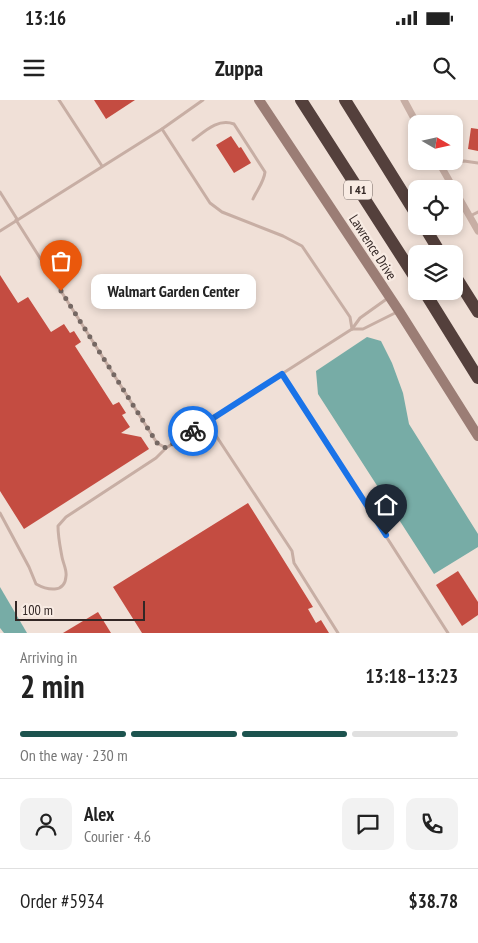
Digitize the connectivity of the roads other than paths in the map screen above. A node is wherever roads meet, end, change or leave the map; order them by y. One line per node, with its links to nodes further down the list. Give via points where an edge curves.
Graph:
1 (59, 100): 12 (lane)
2 (203, 100): 8 (lane)
3 (259, 100): 24 (main road, Lawrence Drive)
4 (301, 100): 22 (highway, I 41)
5 (345, 100): 16 (highway, I 41)
6 (404, 100): 7 (street)
7 (412, 115)
8 (162, 129): 12 (lane); 28 (lane, via 210,203 222,212 302,246 350,317)
9 (193, 140): 15 (lane, via 223,122 234,124 266,172)
10 (463, 161): 11 (lane)
11 (478, 163)
12 (102, 166): 19 (lane)
13 (443, 170): 18 (street)
14 (0, 192): 19 (lane)
15 (253, 199)
16 (408, 201)
17 (478, 212): 18 (lane)
18 (470, 216): 21 (street)
19 (17, 220): 20 (lane); 33 (lane, via 157,443)
20 (0, 231)
21 (478, 231)
22 (408, 267)
23 (463, 288): 27 (highway)
24 (390, 297): 26 (main road, Lawrence Drive); 28 (lane, via 360,318)
25 (430, 300): 30 (highway)
26 (399, 311): 28 (lane, via 364,329); 32 (main road, Lawrence Drive)
27 (478, 312)
28 (352, 329): 29 (lane)
29 (282, 374): 31 (lane); 36 (lane)
30 (478, 378)
31 (207, 422): 33 (lane); 35 (lane, via 292,551 294,563)
32 (478, 436)
33 (166, 448): 34 (lane, via 156,458 66,517 58,526 66,575 64,585 58,589 50,590 36,584)
34 (0, 513)
35 (338, 633)
36 (448, 633)

